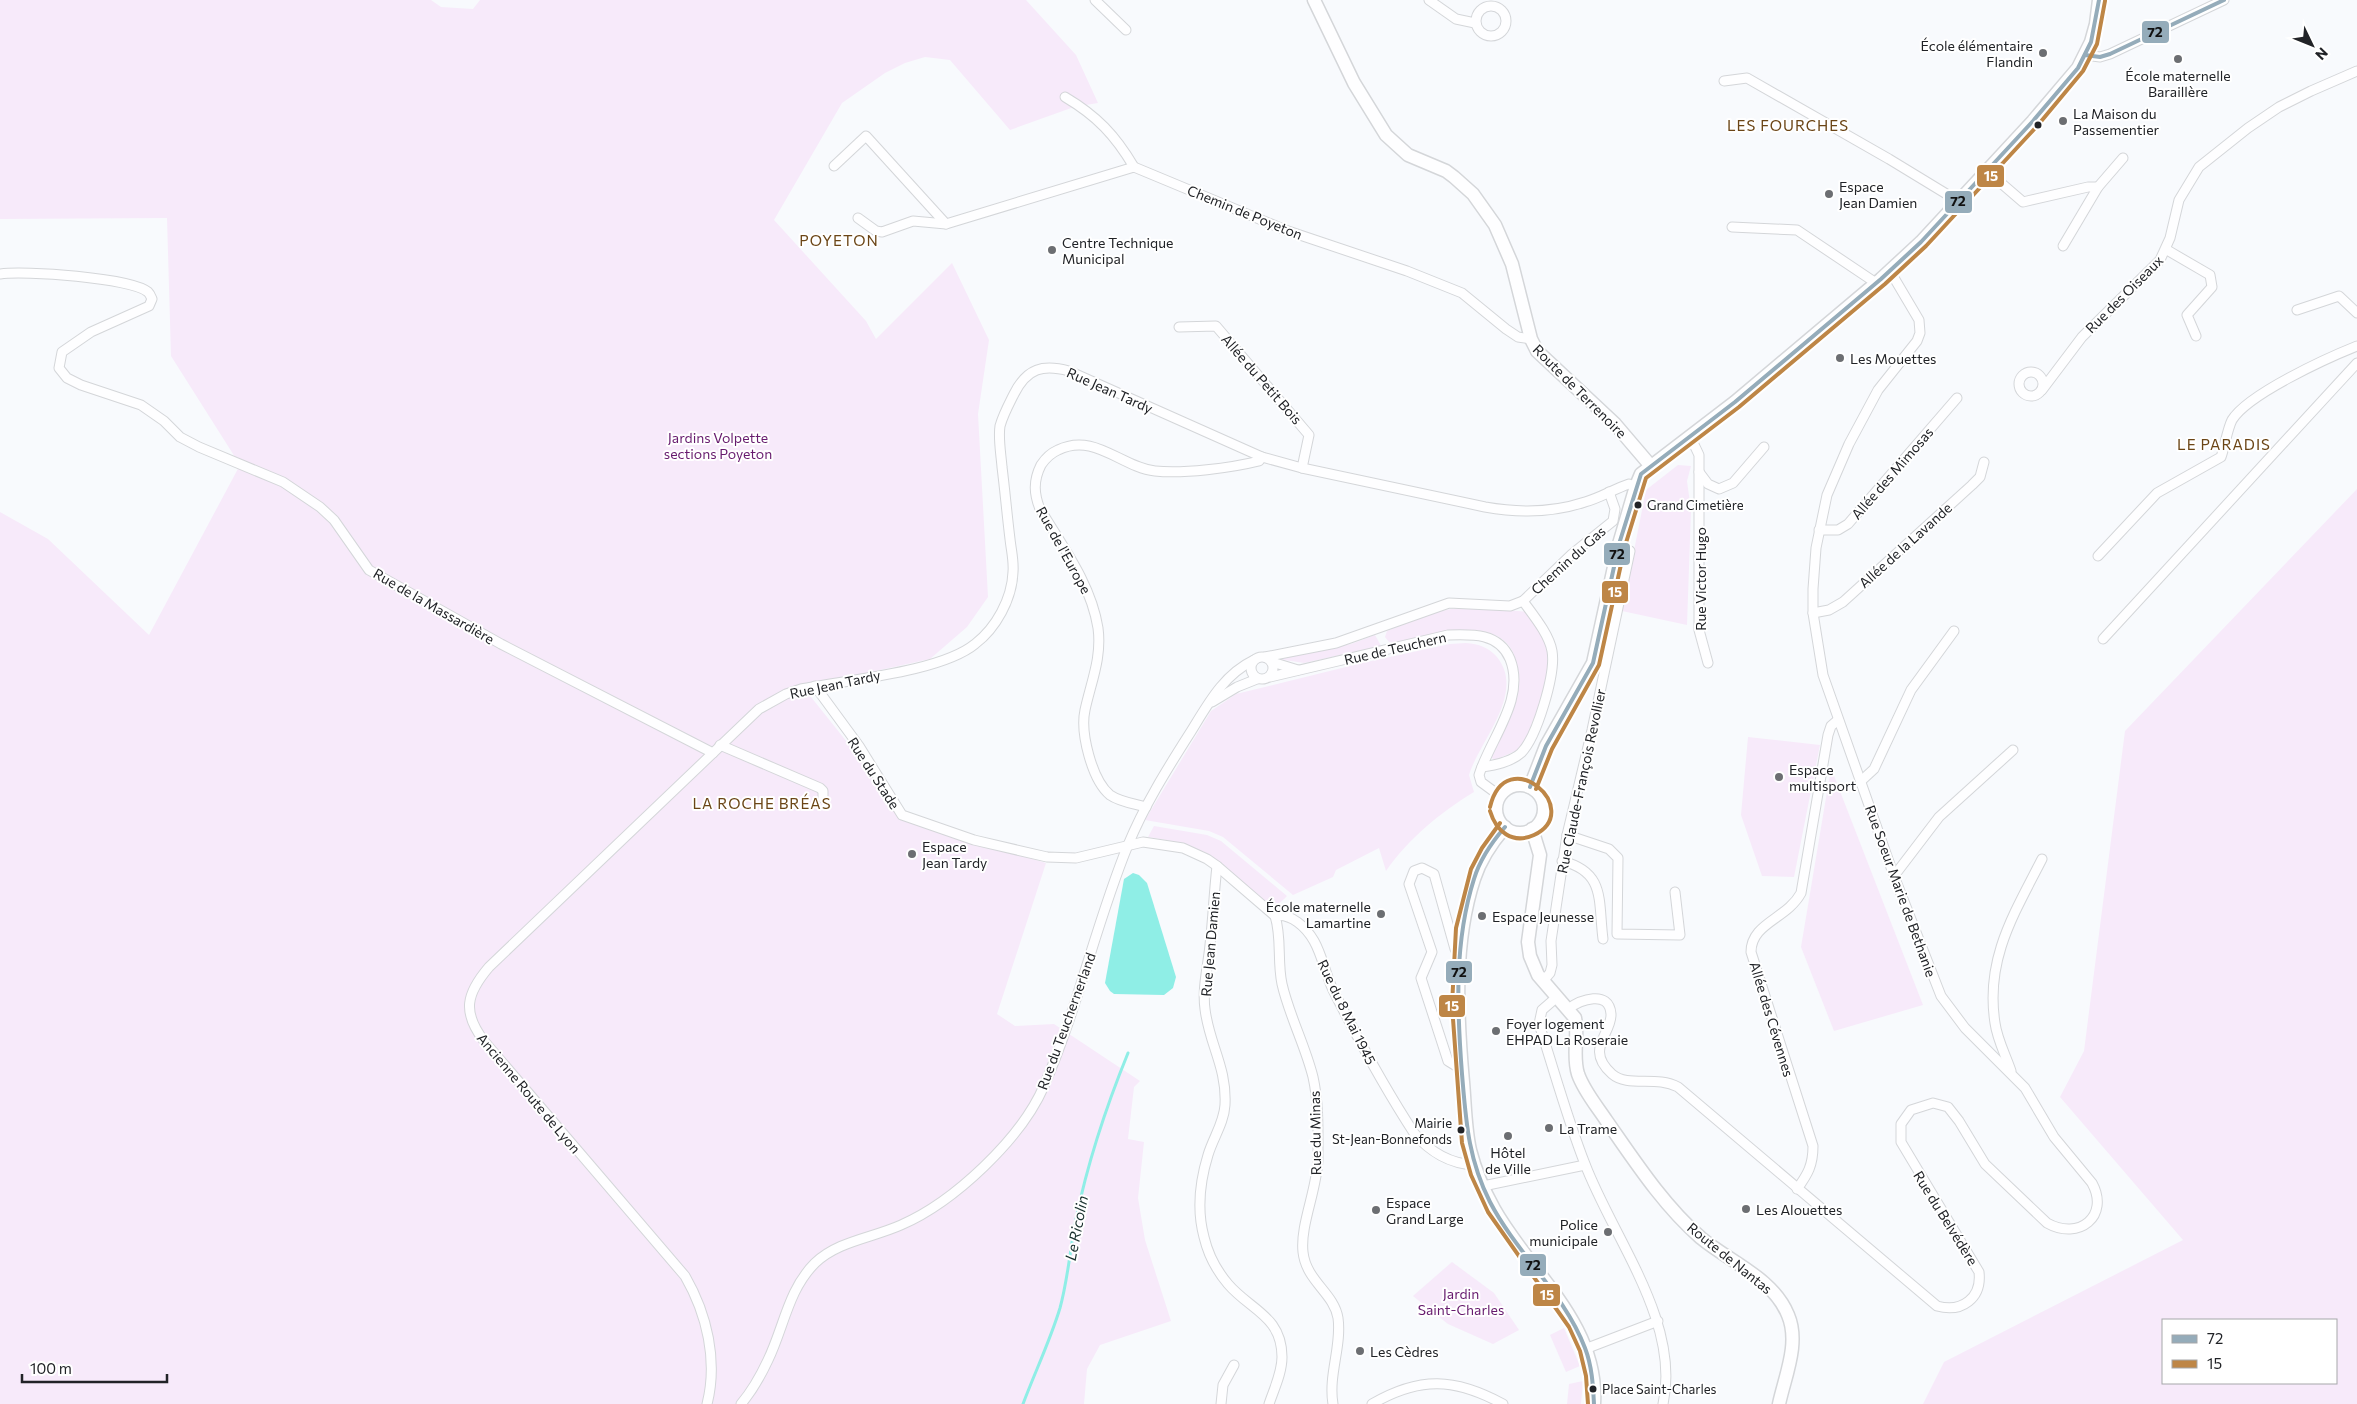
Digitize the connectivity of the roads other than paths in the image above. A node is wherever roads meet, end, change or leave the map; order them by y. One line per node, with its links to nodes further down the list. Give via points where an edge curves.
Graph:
1 (1095, 0): 7 (street)
2 (1314, 0): 30 (main road, via 1354,83 1386,135 1408,155 1454,176 1473,194 1495,225 1512,264)
3 (1428, 0): 6 (street, via 1456,19)
4 (2099, 0): 8 (main road, via 2096,24)
5 (2224, 0): 8 (street, via 2110,54 2100,57)
6 (1475, 23)
7 (1126, 30)
8 (2085, 55): 15 (main road, via 2053,98)
9 (2357, 72): 22 (street, Rue des Oiseaux, via 2279,107 2199,168 2178,200)
10 (1724, 81): 17 (street, via 1747,78)
11 (1065, 97): 14 (street, via 1109,130)
12 (2123, 158): 16 (street)
13 (834, 166): 19 (street, via 866,136)
14 (1134, 166): 19 (street); 30 (street, Chemin de Poyeton, via 1288,230 1462,293 1512,333)
15 (1987, 171): 16 (street, via 2023,202); 17 (main road)
16 (2098, 187): 21 (street)
17 (1958, 201): 23 (main road)
18 (858, 218): 19 (street, via 882,232 913,221)
19 (946, 224)
20 (1732, 227): 25 (street, via 1797,230)
21 (2063, 246)
22 (2167, 250): 29 (street, via 2210,275 2212,287 2187,315); 33 (street, Rue des Oiseaux, via 2148,274 2082,337)
23 (1890, 270): 25 (main road); 44 (street, Rue Soeur Marie de Bethanie, via 1919,320 1920,334 1878,390 1862,418 1827,495)
24 (0, 274): 62 (street, Rue de la Massardière, via 40,273 91,278 148,292 152,299 149,306 91,332 62,352 59,368 67,378 141,405 180,437 283,482 334,520 369,570 501,644)
25 (1876, 282): 35 (main road)
26 (2297, 310): 27 (street, via 2339,296)
27 (2357, 313)
28 (1179, 327): 40 (street, Allée du Petit Bois, via 1216,326 1309,435)
29 (2196, 336)
30 (1531, 339): 39 (main road, Route de Terrenoire, via 1543,357 1601,410)
31 (2357, 346): 46 (street, via 2262,393 2232,421 2222,457 2157,493)
32 (2357, 363): 50 (street)
33 (2042, 390)
34 (1957, 398): 44 (street, Allée des Mimosas, via 1848,524 1838,530)
35 (1690, 436): 39 (main road); 41 (street, Rue Victor Hugo, via 1699,455)
36 (1764, 447): 41 (street, via 1733,484 1719,489 1708,484)
37 (1262, 457): 40 (street, Rue Jean Tardy); 57 (street, Rue Jean Tardy, via 1069,371 1041,367 1017,388 1000,426 1013,573 1000,616 975,644 957,655 902,671); 68 (street, Rue de l'Europe, via 1245,465 1160,471 1138,466 1090,445 1077,444 1053,452 1037,474 1036,499 1082,578 1091,598 1097,626 1097,668 1084,721 1090,758 1100,782 1111,795)
38 (1984, 462): 48 (street, Allée de la Lavande, via 1980,477 1972,485 1842,602 1829,610)
39 (1650, 466): 42 (main road, via 1641,474)
40 (1302, 468): 43 (street, Rue Jean Tardy, via 1509,511 1567,507)
41 (1699, 472): 53 (street, Rue Victor Hugo, via 1699,630)
42 (1636, 486): 43 (street, Rue Jean Tardy, via 1629,484); 65 (main road, via 1619,544 1593,663 1546,746)
43 (1609, 492): 47 (street, Chemin du Gas, via 1615,509 1613,521 1572,554)
44 (1819, 530): 48 (street, Rue Soeur Marie de Bethanie)
45 (1630, 550): 71 (street, Rue Claude-François Revollier)
46 (2098, 556)
47 (1524, 601): 52 (street, via 1510,606 1449,603 1351,639); 63 (street, Chemin du Gas, via 1552,651 1545,701 1523,752 1509,760)
48 (1813, 613): 59 (street, Rue Soeur Marie de Bethanie, via 1823,676)
49 (1954, 631): 64 (street, via 1911,690 1874,769)
50 (2103, 639)
51 (1254, 660): 52 (street); 56 (street, via 1251,670); 58 (street, Rue du Teuchernerland, via 1233,673)
52 (1268, 660): 54 (street); 55 (street, via 1273,672)
53 (1708, 663)
54 (1298, 670): 55 (street); 63 (street, Rue de Teuchern, via 1448,635 1476,635 1497,641 1512,665 1513,692)
55 (1270, 677): 56 (street)
56 (1257, 679): 58 (street, Rue du Teuchernerland)
57 (815, 686): 60 (street, Rue Jean Tardy, via 772,700); 72 (street, Rue du Stade, via 859,746 902,815 974,840 1047,857 1076,858)
58 (1207, 705): 68 (street, Rue du Teuchernerland)
59 (1838, 720): 64 (street, Rue Soeur Marie de Bethanie); 90 (street, Allée des Cévennes, via 1828,735 1801,893 1785,914 1763,927 1751,946 1813,1146 1809,1173)
60 (720, 746): 62 (street, Rue Jean Tardy); 67 (street, via 817,787 823,791)
61 (2013, 750): 76 (street, via 1939,817)
62 (713, 753): 94 (street, Ancienne Route de Lyon, via 488,967 470,993 469,1006 470,1017 484,1041 685,1276 698,1300 709,1348)
63 (1482, 767): 66 (street, via 1482,782)
64 (1861, 781): 76 (street, Rue Soeur Marie de Bethanie)
65 (1530, 787): 66 (main road, via 1517,785); 70 (main road, via 1541,797 1544,812)
66 (1500, 796): 69 (main road, via 1497,816)
67 (823, 798)
68 (1146, 807): 72 (street, Rue du Teuchernerland)
69 (1505, 827): 70 (main road, via 1518,832); 80 (main road, via 1474,877)
70 (1532, 830): 81 (main road, Route de Nantas, via 1540,855 1528,949 1534,968)
71 (1567, 835): 74 (street, Rue Claude-François Revollier); 77 (street, via 1609,849 1618,858 1617,934 1680,935)
72 (1128, 844): 75 (street, Rue du 8 Mai 1945, via 1143,842 1183,848); 95 (street, Rue du Teuchernerland, via 1050,1070 1024,1121 987,1162 925,1213 871,1237 839,1246 813,1265 796,1288 769,1359)
73 (2042, 859): 85 (street, via 2006,931 1992,986 1995,1025)
74 (1562, 861): 79 (street, via 1579,865 1596,882); 81 (street, Rue Claude-François Revollier, via 1551,942 1552,965)
75 (1217, 866): 78 (street, Rue du 8 Mai 1945); 97 (street, Rue Jean Damien, via 1204,1009 1225,1081 1224,1108 1202,1183 1201,1220 1204,1238 1218,1270 1242,1299 1267,1317 1276,1330 1282,1358)
76 (1894, 876): 85 (street, Rue Soeur Marie de Bethanie, via 1941,996 1965,1028)
77 (1675, 892)
78 (1276, 916): 87 (street, Rue du 8 Mai 1945, via 1285,914 1292,918 1314,941 1325,974 1356,1036 1414,1133 1422,1143 1444,1157); 98 (street, Rue du Minas, via 1282,984 1309,1063 1317,1108 1316,1182 1302,1251 1309,1274 1337,1315 1339,1329 1331,1393)
79 (1602, 940)
80 (1461, 950): 84 (main road, via 1458,1007); 84 (street, via 1455,949 1434,874 1422,868 1414,871 1409,884 1432,952 1421,978 1448,1061)
81 (1543, 981): 82 (main road, Route de Nantas)
82 (1557, 996): 83 (main road, Route de Nantas); 88 (street, via 1542,1010 1538,1024)
83 (1568, 1009): 90 (street, Rue du Belvédère, via 1587,999 1606,1003 1611,1016 1600,1048 1608,1070 1622,1080 1667,1081 1678,1087); 103 (main road, Route de Nantas, via 1576,1024 1575,1060 1579,1075 1613,1130 1684,1220 1718,1251 1760,1280 1786,1309 1793,1340)
84 (1461, 1069): 87 (main road)
85 (2012, 1074): 86 (street, Rue Soeur Marie de Bethanie, via 2025,1088)
86 (2047, 1125): 90 (street, Rue du Belvédère, via 2096,1190 2094,1214 2083,1227 2075,1230 2057,1229 2047,1223 1999,1178 1985,1164 1948,1107 1925,1104 1904,1116 1900,1132 1905,1151 1979,1272 1976,1294 1961,1307 1946,1308 1929,1300)
87 (1475, 1165): 89 (main road)
88 (1585, 1165): 89 (street); 91 (street)
89 (1482, 1186): 92 (main road, via 1495,1211 1573,1318)
90 (1797, 1188)
91 (1658, 1321): 92 (street); 102 (street, via 1667,1362)
92 (1585, 1349): 101 (main road, via 1595,1391)
93 (1234, 1365): 96 (street, via 1223,1385)
94 (708, 1404)
95 (741, 1404)
96 (1221, 1404)
97 (1269, 1404)
98 (1333, 1404)
99 (1372, 1404): 100 (street, via 1408,1386 1435,1382 1488,1396)
100 (1503, 1404)
101 (1594, 1404)
102 (1663, 1404)
103 (1779, 1404)

